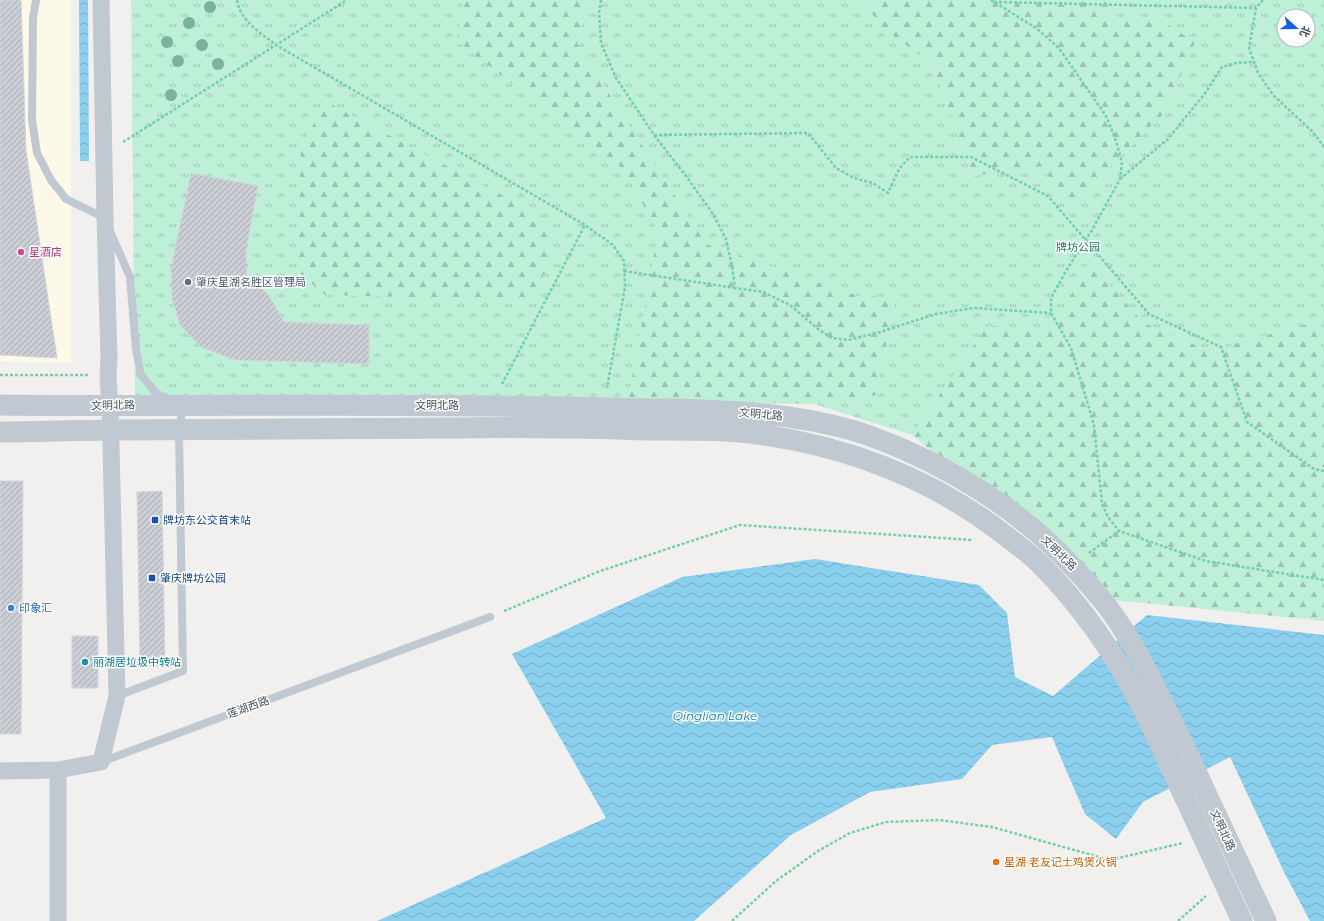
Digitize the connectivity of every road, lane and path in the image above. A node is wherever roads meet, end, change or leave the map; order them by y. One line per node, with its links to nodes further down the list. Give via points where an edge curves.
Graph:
1 (36, 0): 17 (lane, via 33,18 32,120 37,153 51,180 66,199)
2 (101, 0): 15 (street)
3 (237, 0): 11 (path, via 238,8 252,27)
4 (347, 0): 11 (path)
5 (601, 0): 13 (path, via 601,43 616,78)
6 (1143, 0): 9 (path)
7 (1262, 0): 10 (path)
8 (992, 1): 9 (path); 16 (path, via 1036,28 1059,48 1106,116 1122,162)
9 (1141, 5): 10 (path)
10 (1256, 8): 12 (path, via 1249,48)
11 (276, 45): 15 (path); 18 (path)
12 (1254, 62): 14 (path, via 1258,73 1274,96 1313,132); 16 (path, via 1222,67 1206,92 1168,140)
13 (654, 135): 19 (path, via 808,133 836,168 854,178 873,183 888,193 899,169 910,157 971,157 1048,196); 21 (path, via 713,214 726,239)
14 (1324, 147)
15 (104, 154): 17 (street)
16 (1120, 179): 19 (path)
17 (105, 217): 24 (street); 27 (lane, via 130,277 136,350 141,375 157,394)
18 (585, 225): 20 (path, via 613,245 624,261); 28 (path)
19 (1085, 241): 22 (path, via 1051,298); 33 (path, via 1150,314 1221,346 1247,422 1314,469)
20 (624, 271): 21 (path); 29 (path, via 625,288)
21 (735, 288): 22 (path, via 763,292 790,305 832,338 848,340 936,314 974,308)
22 (1051, 313): 34 (path, via 1072,348 1094,425 1102,504 1108,517)
23 (0, 375): 24 (path)
24 (108, 376): 26 (street)
25 (0, 405): 26 (street, 文明北路)
26 (110, 405): 27 (street, 文明北路); 30 (street)
27 (184, 405): 28 (street, 文明北路); 31 (lane)
28 (490, 405): 29 (street, 文明北路)
29 (604, 408): 36 (street, 文明北路, via 783,415 858,432 932,462 970,483 1040,534)
30 (110, 430): 31 (street, 文明北路); 32 (street, 文明北路); 39 (street)
31 (179, 430): 39 (lane, via 183,671); 43 (street, 文明北路, via 540,428 725,431 769,435 802,442 891,468 959,502 987,521 1040,564 1065,592 1101,636 1129,682)
32 (0, 432)
33 (1324, 471)
34 (1120, 531): 36 (path); 37 (path, via 1206,561)
35 (975, 540): 38 (path, via 740,525 600,571)
36 (1072, 565): 49 (street, 文明北路, via 1119,623 1144,664)
37 (1324, 580)
38 (490, 617): 40 (lane, 莲湖西路)
39 (117, 696): 40 (street)
40 (101, 762): 42 (street, 莲湖西路)
41 (0, 770): 42 (street, 莲湖西路)
42 (58, 770): 45 (street)
43 (1203, 839): 44 (street, 文明北路); 46 (path, via 1110,860 992,827 939,820 886,822 850,833 818,851 776,881)
44 (1223, 881): 47 (path); 48 (street, 文明北路)
45 (58, 921)
46 (732, 921)
47 (1178, 921)
48 (1242, 921)
49 (1266, 921)

